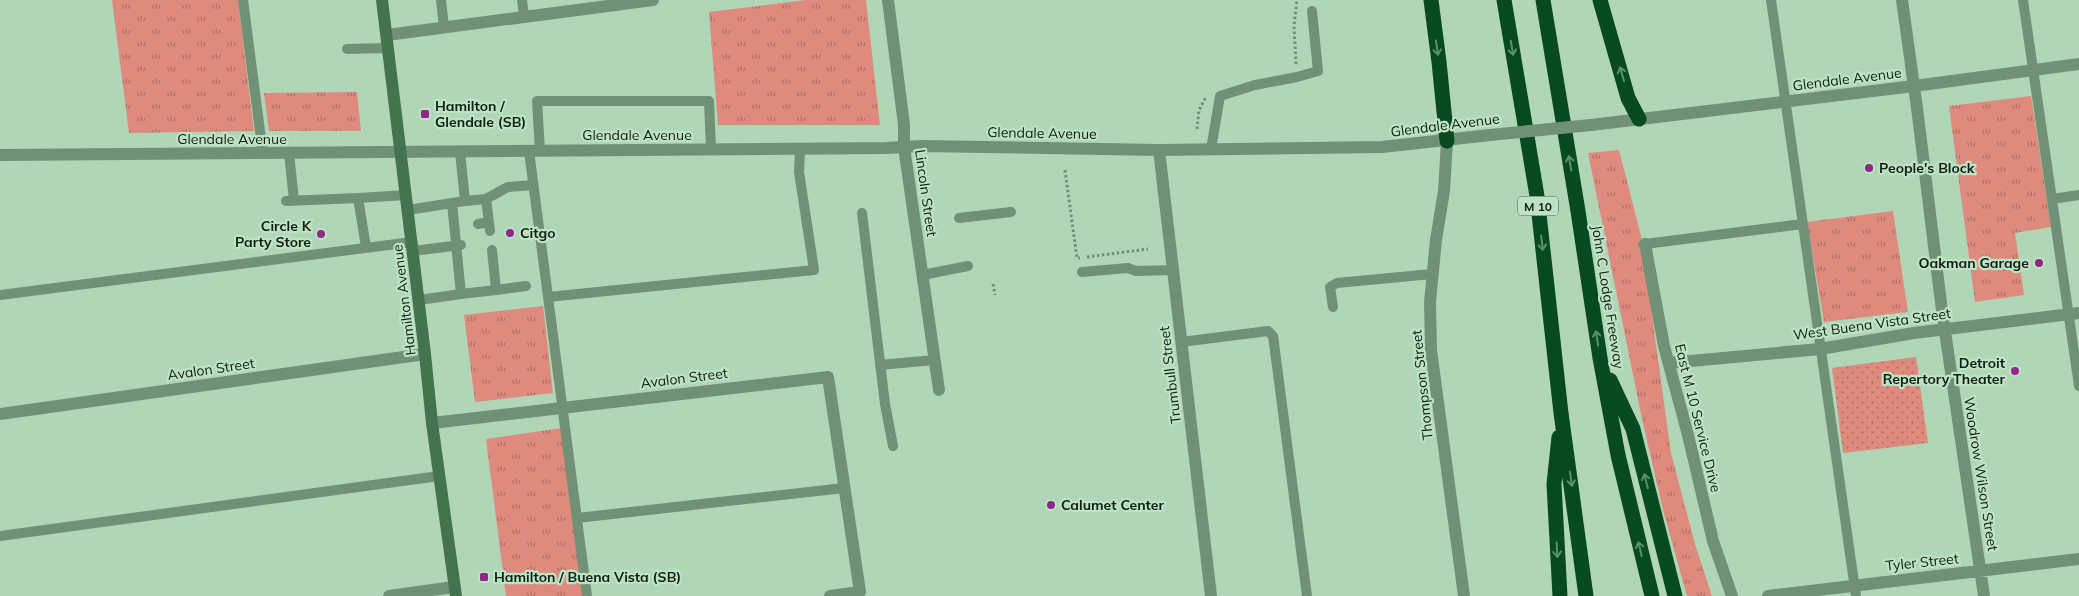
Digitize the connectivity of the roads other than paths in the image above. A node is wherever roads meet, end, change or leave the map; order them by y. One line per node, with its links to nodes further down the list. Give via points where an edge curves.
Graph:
1 (243, 0): 35 (lane)
2 (382, 0): 17 (main road, Hamilton Avenue)
3 (441, 0): 16 (lane)
4 (522, 0): 15 (lane)
5 (653, 0): 15 (street)
6 (888, 0): 26 (street, Lincoln Street)
7 (1431, 0): 25 (highway, one-way to 25)
8 (1504, 0): 80 (highway, M 10, one-way to 80, via 1537,196)
9 (1543, 0): 73 (highway, John C Lodge Freeway / M 10, one-way to 9)
10 (1600, 0): 24 (highway, one-way to 10, via 1628,98)
11 (1771, 0): 23 (lane)
12 (1902, 0): 22 (street, Woodrow Wilson Street)
13 (2023, 0): 21 (lane)
14 (1312, 11): 28 (lane, via 1318,71 1220,96)
15 (524, 16): 16 (street)
16 (444, 27): 17 (street)
17 (387, 34): 18 (main road, Hamilton Avenue)
18 (388, 48): 19 (lane); 34 (main road, Hamilton Avenue)
19 (347, 49)
20 (2079, 64): 21 (street, Glendale Avenue)
21 (2032, 70): 22 (street, Glendale Avenue); 42 (lane)
22 (1914, 86): 23 (street, Glendale Avenue); 69 (street, Woodrow Wilson Street)
23 (1784, 102): 24 (street, Glendale Avenue); 49 (lane)
24 (1639, 119): 25 (street, Glendale Avenue, bridge)
25 (1447, 141): 28 (street, Glendale Avenue, via 1382,147); 59 (street, Thompson Street, via 1444,191)
26 (904, 147): 27 (street, Glendale Avenue); 30 (street, Glendale Avenue); 60 (street, Lincoln Street)
27 (800, 149): 29 (street, Glendale Avenue); 65 (lane, via 799,172 814,270)
28 (1211, 149): 30 (street, Glendale Avenue)
29 (711, 150): 31 (street, Glendale Avenue); 31 (lane, via 709,101 536,101)
30 (1159, 150): 57 (street, Trumbull Street)
31 (534, 151): 32 (street, Glendale Avenue); 37 (lane)
32 (460, 152): 34 (street, Glendale Avenue); 43 (lane)
33 (289, 153): 34 (street, Glendale Avenue); 35 (street, Glendale Avenue); 40 (lane, via 290,200)
34 (401, 153): 38 (main road, Hamilton Avenue)
35 (263, 154): 36 (street, Glendale Avenue)
36 (0, 155)
37 (534, 185): 41 (lane, via 508,187); 65 (lane)
38 (406, 194): 40 (lane); 45 (main road, Hamilton Avenue)
39 (2079, 195): 42 (lane)
40 (358, 198): 54 (lane)
41 (486, 199): 43 (lane); 50 (lane)
42 (2052, 199): 68 (lane)
43 (465, 201): 44 (lane)
44 (452, 203): 45 (lane); 52 (lane)
45 (408, 210): 53 (main road, Hamilton Avenue)
46 (1011, 212): 48 (lane)
47 (862, 213): 76 (lane)
48 (959, 218)
49 (1802, 224): 51 (lane); 71 (lane)
50 (486, 226)
51 (1645, 244): 75 (street, East M 10 Service Drive)
52 (459, 245): 53 (lane); 64 (lane)
53 (413, 246): 54 (lane); 66 (main road, Hamilton Avenue)
54 (366, 247): 63 (lane)
55 (489, 257): 62 (lane)
56 (968, 266): 60 (lane)
57 (1173, 270): 58 (lane, via 1136,271 1128,268); 70 (street, Trumbull Street)
58 (1082, 272)
59 (1432, 274): 67 (lane, via 1336,283 1330,287); 98 (street, Thompson Street, via 1431,350)
60 (922, 275): 74 (street, Lincoln Street)
61 (526, 286): 62 (lane)
62 (496, 290): 64 (lane)
63 (0, 294)
64 (460, 294): 66 (lane)
65 (548, 297): 79 (lane)
66 (419, 300): 72 (main road, Hamilton Avenue)
67 (1333, 307)
68 (2074, 314): 69 (street, West Buena Vista Street); 77 (lane)
69 (1944, 329): 71 (street, West Buena Vista Street); 89 (street, Woodrow Wilson Street)
70 (1181, 342): 96 (street, Trumbull Street); 97 (lane, via 1268,331 1273,336)
71 (1820, 348): 75 (street, West Buena Vista Street); 90 (lane)
72 (425, 354): 81 (street, Avalon Street); 82 (main road, Hamilton Avenue)
73 (1600, 358): 92 (highway, John C Lodge Freeway / M 10, one-way to 73, via 1618,455); 101 (highway, one-way to 73, via 1633,429)
74 (934, 360): 76 (lane); 78 (street, Lincoln Street)
75 (1669, 362): 102 (street, East M 10 Service Drive, via 1713,541)
76 (880, 365): 83 (lane)
77 (2079, 386)
78 (939, 390)
79 (562, 408): 82 (street, Avalon Street); 85 (street, Avalon Street, via 828,377); 86 (lane)
80 (1561, 413): 99 (highway, one-way to 99, via 1554,484); 100 (highway, M 10, one-way to 100)
81 (0, 414)
82 (432, 423): 84 (main road, Hamilton Avenue)
83 (893, 446)
84 (439, 476): 87 (lane); 91 (main road, Hamilton Avenue)
85 (844, 488): 86 (lane); 95 (street, via 860,592)
86 (577, 518): 94 (lane)
87 (0, 536)
88 (2079, 559): 89 (street, Tyler Street)
89 (1980, 572): 90 (street, Tyler Street, via 1948,574); 104 (street, Woodrow Wilson Street)
90 (1855, 590): 103 (street, Tyler Street)
91 (455, 592): 93 (street)
92 (1650, 593)
93 (389, 596)
94 (587, 596)
95 (830, 596)
96 (1211, 596)
97 (1307, 596)
98 (1464, 596)
99 (1560, 596)
100 (1586, 596)
101 (1675, 596)
102 (1732, 596)
103 (1768, 596)
104 (1984, 596)

